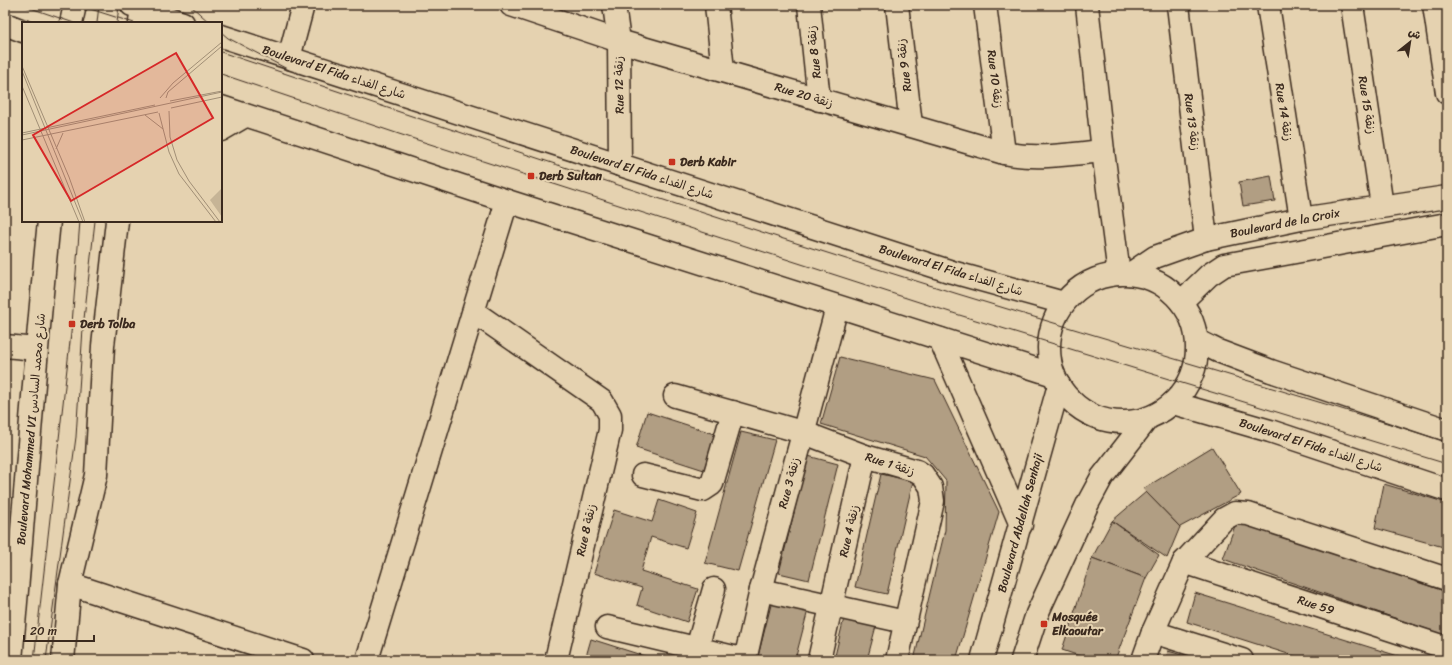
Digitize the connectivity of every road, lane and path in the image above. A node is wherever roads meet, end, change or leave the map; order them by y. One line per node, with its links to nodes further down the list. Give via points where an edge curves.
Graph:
1 (75, 5): 15 (street)
2 (303, 5): 21 (street)
3 (511, 5): 20 (street, Rue 20 زنقة)
4 (614, 5): 20 (street, Rue 12 زنقة)
5 (716, 5): 22 (street)
6 (809, 5): 24 (street, Rue 8 زنقة)
7 (897, 5): 27 (street, Rue 9 زنقة)
8 (985, 5): 30 (street, Rue 10 زنقة)
9 (1087, 5): 29 (street)
10 (1178, 5): 39 (street, Rue 13 زنقة)
11 (1268, 5): 35 (street, Rue 14 زنقة)
12 (1352, 5): 34 (street, Rue 15 زنقة)
13 (1434, 5): 23 (street)
14 (139, 10): 16 (street)
15 (71, 22)
16 (180, 22)
17 (5, 24): 18 (street)
18 (22, 31)
19 (222, 36): 21 (street, Boulevard El Fida شارع الفداء)
20 (619, 41): 22 (street, Rue 20 زنقة); 31 (street, Rue 12 زنقة)
21 (289, 58): 31 (street, Boulevard El Fida شارع الفداء)
22 (723, 70): 24 (street, Rue 20 زنقة)
23 (1447, 93)
24 (819, 100): 27 (street, Rue 20 زنقة)
25 (222, 107): 26 (street)
26 (245, 116): 28 (street); 33 (street)
27 (911, 125): 30 (street, Rue 20 زنقة)
28 (222, 129)
29 (1103, 151): 30 (street, Rue 20 زنقة, via 1034,157); 40 (street)
30 (1004, 153)
31 (620, 165): 42 (street, Boulevard El Fida شارع الفداء, via 952,272)
32 (1447, 197): 34 (street, Boulevard de la Croix)
33 (507, 202): 43 (street, via 603,230); 44 (street)
34 (1382, 206): 35 (street, Boulevard de la Croix)
35 (1301, 219): 39 (street, Boulevard de la Croix)
36 (49, 222): 48 (street, Boulevard Mohammed VI شارع محمد السادس)
37 (117, 222): 62 (street, via 103,346 96,475)
38 (1447, 224): 41 (street, via 1224,265 1209,274)
39 (1206, 238): 40 (street, Boulevard de la Croix, via 1155,257)
40 (1125, 274): 41 (street, via 1149,279 1167,288); 42 (street, via 1098,278 1080,288)
41 (1181, 302): 46 (street, via 1189,313)
42 (1064, 303): 49 (street, via 1053,323 1049,343 1050,360)
43 (837, 307): 45 (street); 55 (street, Rue 3 زنقة)
44 (474, 312): 74 (street); 75 (street, Rue 8 زنقة, via 602,401 610,416 610,430)
45 (940, 339): 49 (street); 59 (street)
46 (1198, 341): 51 (street, via 1196,364 1189,384); 54 (street, via 1218,352 1271,372)
47 (5, 346): 48 (street)
48 (36, 349): 71 (street, Boulevard Mohammed VI شارع محمد السادس, via 27,486)
49 (1057, 380): 53 (street, via 1072,401 1088,413 1107,421); 59 (street, Boulevard Abdellah Senhaji)
50 (675, 396): 52 (street, Rue 1 زنقة)
51 (1173, 403): 53 (street); 58 (street, Boulevard El Fida شارع الفداء, via 1270,431)
52 (733, 412): 55 (street, Rue 1 زنقة); 57 (street, via 712,484 703,490)
53 (1147, 419): 80 (street, via 1102,477 1088,503 1038,614)
54 (1447, 430)
55 (802, 432): 56 (street, Rue 1 زنقة); 64 (street, Rue 3 زنقة)
56 (865, 456): 65 (street, Rue 4 زنقة); 66 (street, Rue 1 زنقة, via 917,471 927,480 933,494 932,508)
57 (644, 475)
58 (1447, 490)
59 (1021, 525): 79 (street, Boulevard Abdellah Senhaji)
60 (1184, 562): 61 (street, via 1224,519 1235,514 1248,514); 68 (street); 70 (street, Rue 59)
61 (1447, 579)
62 (70, 584): 72 (street); 73 (street)
63 (714, 589): 69 (street)
64 (761, 590): 65 (street); 76 (street, Rue 3 زنقة)
65 (832, 605): 66 (street); 77 (street, Rue 4 زنقة)
66 (905, 622): 78 (street, Rue 1 زنقة)
67 (608, 627): 69 (street)
68 (1153, 632): 81 (street); 82 (street)
69 (697, 648): 76 (street)
70 (1447, 648)
71 (11, 660)
72 (63, 660)
73 (303, 660)
74 (367, 660)
75 (556, 660)
76 (745, 660)
77 (819, 660)
78 (897, 660)
79 (982, 660)
80 (1023, 660)
81 (1143, 660)
82 (1242, 660)

